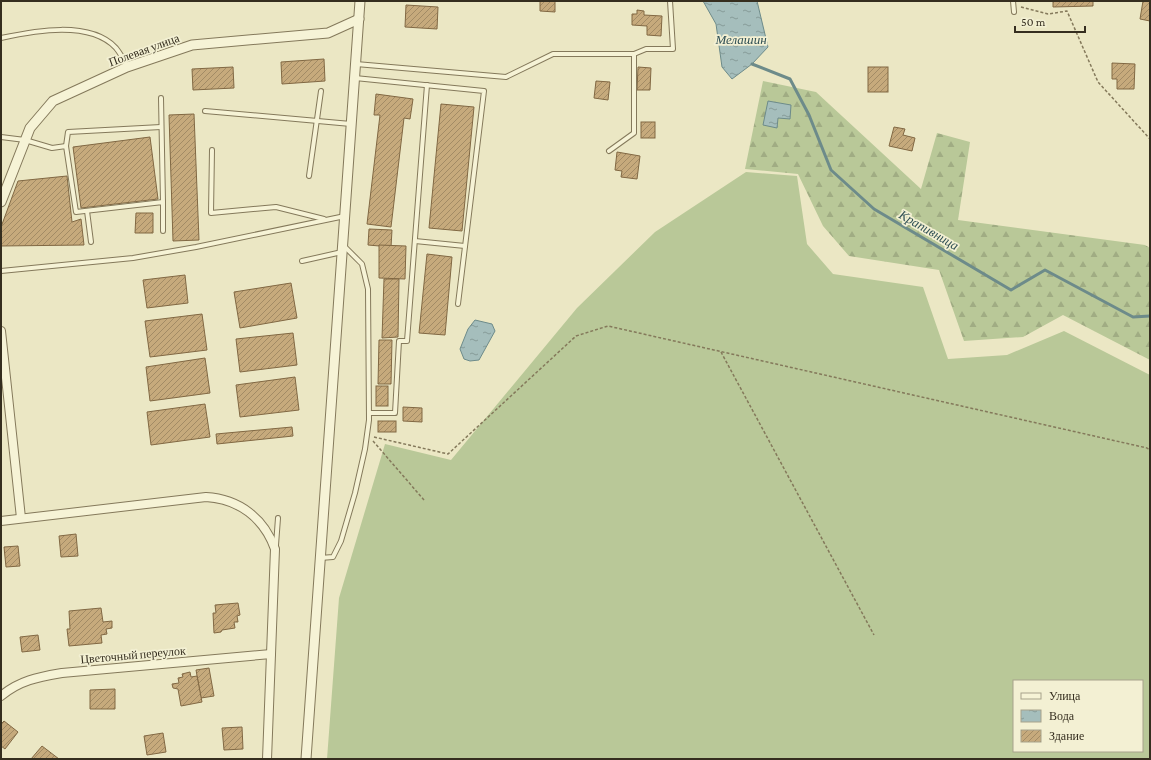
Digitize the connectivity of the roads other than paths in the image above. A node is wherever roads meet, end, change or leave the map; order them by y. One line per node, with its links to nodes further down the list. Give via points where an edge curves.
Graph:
1 (360, 1): 5 (street)
2 (670, 1): 7 (lane, via 673,49 646,49)
3 (1014, 3): 4 (lane)
4 (1014, 12)
5 (359, 19): 8 (street); 9 (street, Полевая улица, via 328,33 192,46)
6 (1, 38): 9 (lane, via 31,32 66,30 96,34 116,48)
7 (634, 54): 8 (lane, via 552,54 506,77); 22 (lane, via 634,134)
8 (356, 64): 10 (street)
9 (127, 67): 19 (street, Полевая улица, via 53,101 30,128)
10 (355, 78): 11 (lane); 16 (street)
11 (427, 85): 30 (lane); 32 (lane, via 484,91)
12 (321, 91): 15 (lane)
13 (161, 98): 17 (lane)
14 (205, 111): 15 (lane)
15 (318, 121): 16 (lane); 23 (lane)
16 (351, 124): 27 (street)
17 (161, 127): 20 (lane, via 68,132); 25 (lane)
18 (1, 138): 19 (lane)
19 (25, 140): 20 (lane, via 52,148); 24 (street, Полевая улица)
20 (66, 146): 26 (lane, via 76,212)
21 (212, 150): 28 (lane, via 212,213 276,207)
22 (609, 152)
23 (309, 176)
24 (1, 202)
25 (163, 202): 26 (lane); 29 (lane)
26 (86, 211): 31 (lane)
27 (345, 216): 28 (lane); 33 (street)
28 (326, 220): 35 (lane, via 133,258)
29 (163, 231)
30 (415, 240): 32 (lane); 39 (lane, via 407,341 399,341 395,413)
31 (91, 242)
32 (465, 246): 36 (lane)
33 (343, 248): 34 (lane); 39 (lane, via 362,264 368,289); 44 (street)
34 (302, 261)
35 (1, 271)
36 (458, 304)
37 (1, 331): 38 (street)
38 (3, 361): 40 (street)
39 (369, 413): 44 (lane, via 355,493 341,541 333,557)
40 (21, 518): 42 (street); 43 (street, via 198,498 218,498 249,511 266,529)
41 (278, 518): 43 (lane)
42 (1, 521)
43 (275, 549): 45 (street)
44 (320, 558): 48 (street)
45 (271, 654): 46 (street, Цветочный переулок, via 62,673 31,678); 47 (street)
46 (1, 696)
47 (267, 759)
48 (306, 759)

